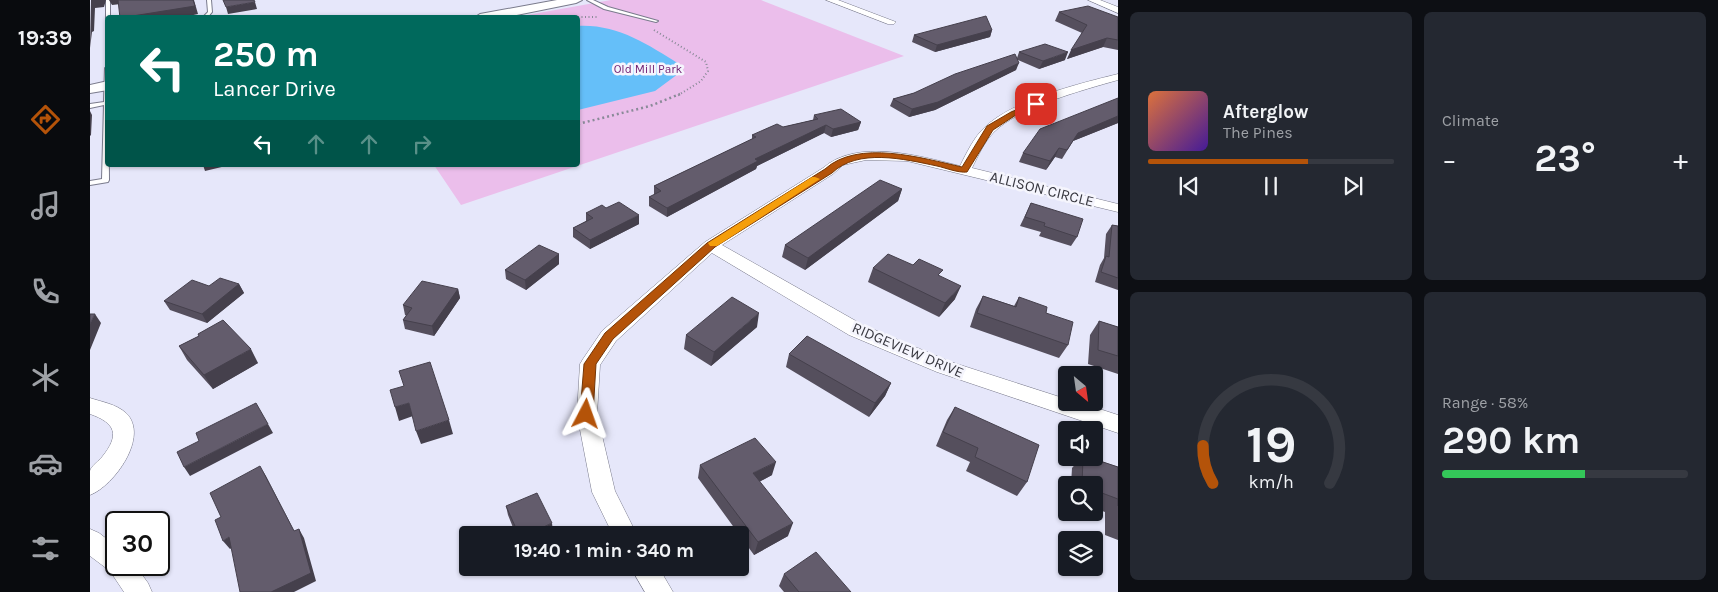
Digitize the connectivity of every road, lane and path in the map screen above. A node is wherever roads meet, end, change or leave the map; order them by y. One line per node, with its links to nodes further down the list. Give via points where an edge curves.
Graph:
1 (108, 0): 8 (lane)
2 (209, 0): 9 (lane, via 210,12)
3 (576, 0): 10 (street)
4 (589, 0): 13 (lane, via 606,8)
5 (830, 0): 14 (street)
6 (1092, 0): 7 (street)
7 (1118, 10)
8 (108, 15)
9 (207, 15)
10 (496, 15)
11 (580, 16): 12 (path)
12 (603, 18)
13 (656, 21)
14 (891, 22)
15 (649, 27): 21 (path, via 706,62 708,70 704,78 661,103)
16 (1118, 77): 23 (street, via 1014,113 990,128)
17 (105, 85): 18 (street)
18 (90, 89)
19 (105, 103): 20 (lane)
20 (90, 106)
21 (580, 123)
22 (105, 167): 24 (lane, via 105,180)
23 (964, 170): 25 (street, ALLISON CIRCLE); 26 (street, ALLISON CIRCLE, via 907,157 866,156 838,162)
24 (90, 183)
25 (1118, 208)
26 (711, 245): 28 (street, RIDGEVIEW DRIVE, via 856,330 944,367); 30 (street, ALLISON CIRCLE, via 609,336 590,364 586,414 604,492)
27 (90, 406): 29 (street, via 112,414 121,420 124,428 120,451)
28 (1118, 424)
29 (90, 485)
30 (621, 526)
31 (90, 541): 32 (street)
32 (105, 553)
33 (127, 576): 35 (street)
34 (649, 576): 36 (street)
35 (138, 592)
36 (660, 592)

